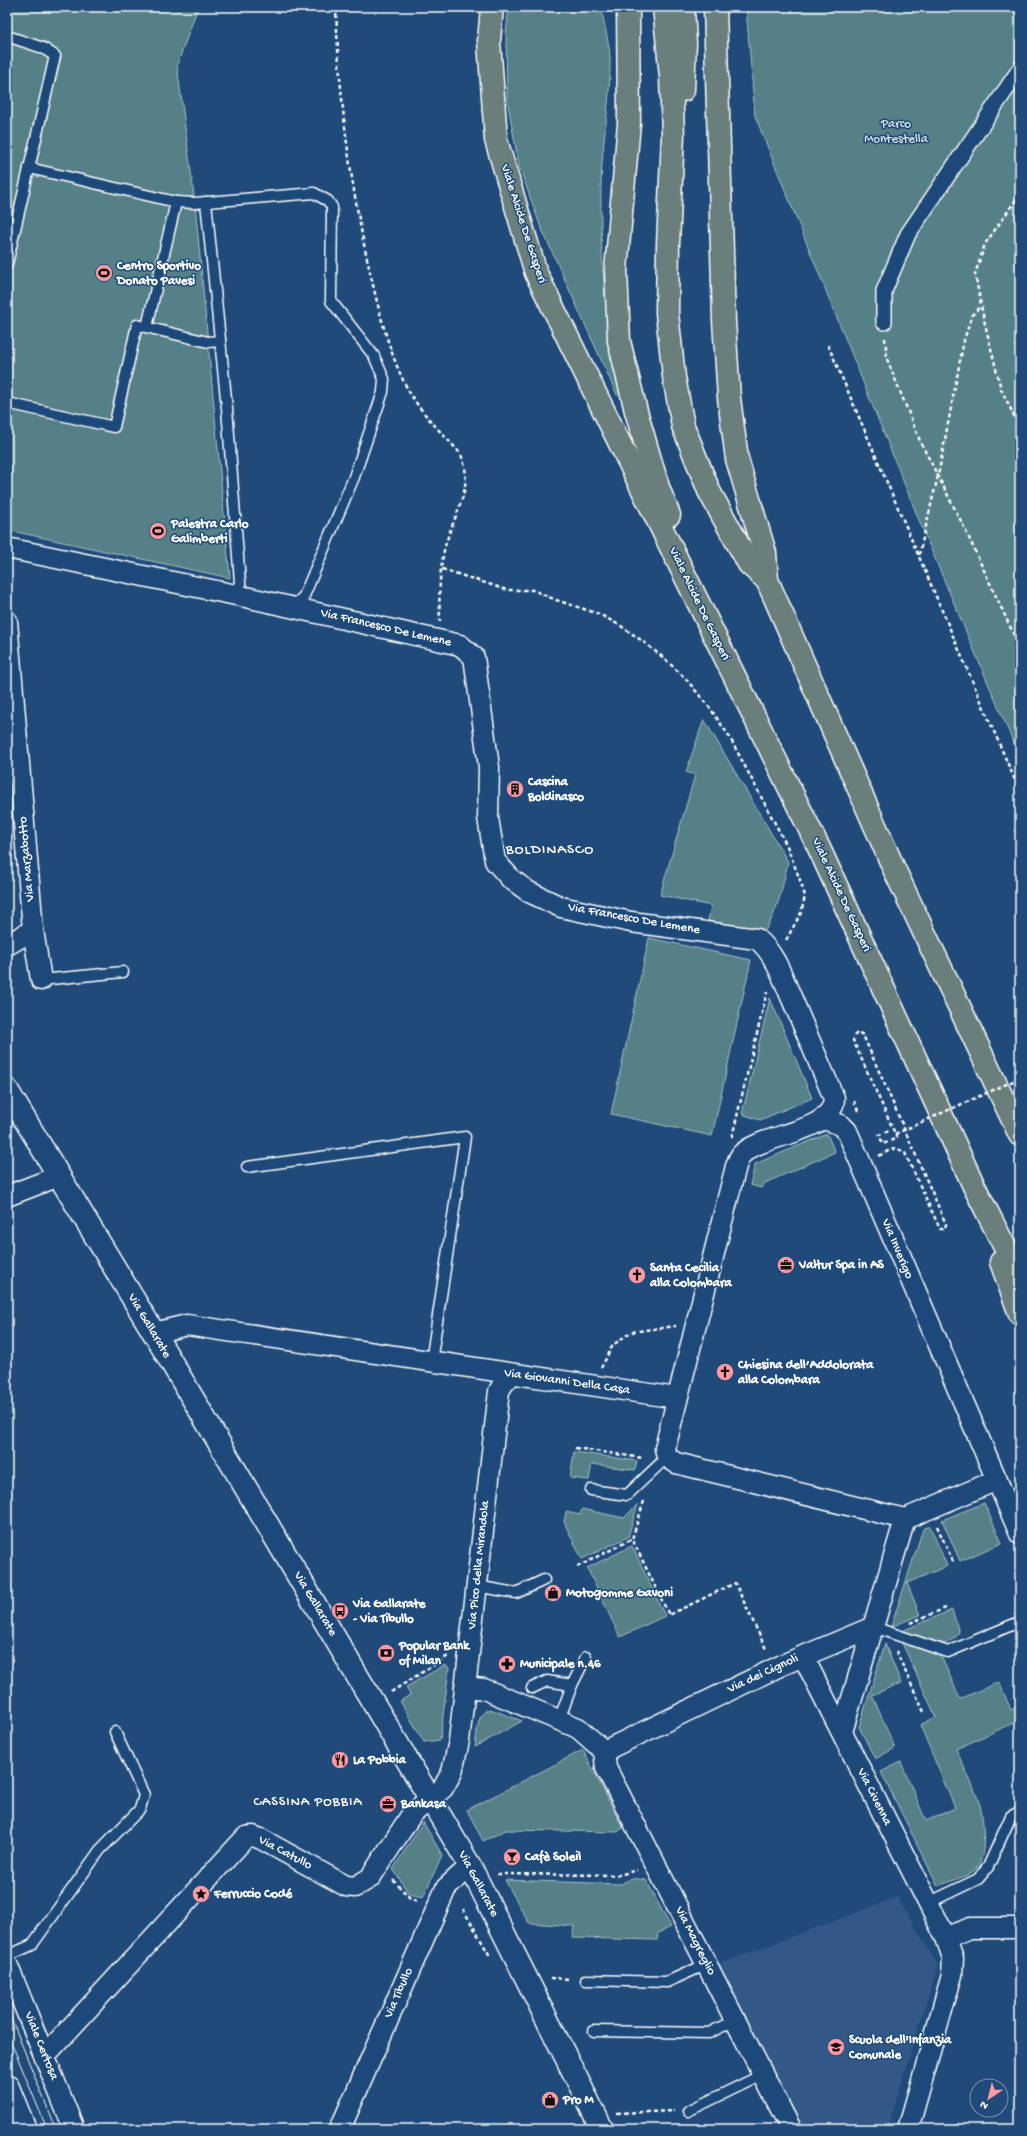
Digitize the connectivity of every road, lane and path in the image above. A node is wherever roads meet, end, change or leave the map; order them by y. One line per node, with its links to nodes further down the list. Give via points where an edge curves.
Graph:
1 (336, 7): 25 (path, via 341,108 351,180 376,300 394,357 409,390 460,454 465,464 465,487 443,555)
2 (492, 7): 31 (highway, Viale Alcide De Gasperi, via 489,41 496,140 536,272)
3 (628, 7): 31 (highway, via 629,123 616,270 619,341 658,487)
4 (664, 7): 9 (highway, via 671,77)
5 (683, 7): 9 (highway, via 684,85)
6 (715, 7): 26 (highway, via 724,321 729,398 737,459 765,553)
7 (7, 36): 10 (lane, via 43,48 55,56)
8 (1020, 69): 16 (street, via 908,234 884,290)
9 (673, 135): 26 (highway, via 668,313 674,377 683,426 708,491 749,564)
10 (29, 168): 12 (lane); 14 (lane)
11 (1020, 194): 15 (path, via 985,244 975,274)
12 (176, 202): 13 (lane); 17 (lane)
13 (206, 202): 18 (lane); 28 (lane, via 314,193 328,201 332,207 331,301 374,356 384,379 383,392 354,477 304,596)
14 (7, 264)
15 (981, 306): 21 (path, via 1001,389); 22 (path, via 972,315 964,340)
16 (884, 322): 22 (path, via 887,359 920,441)
17 (147, 327): 18 (lane, via 208,342); 20 (lane, via 137,325 114,427)
18 (220, 342): 27 (lane)
19 (828, 345): 24 (path)
20 (7, 403)
21 (1020, 428)
22 (938, 476): 24 (path); 32 (path)
23 (7, 548): 27 (street, Via Francesco De Lemene)
24 (918, 556): 33 (path)
25 (442, 569): 30 (path); 36 (path, via 503,589 533,590 599,614 641,640 686,679 729,736 787,846 800,880 805,896 801,913)
26 (767, 580): 45 (highway, via 895,871)
27 (241, 596): 28 (street, Via Francesco De Lemene)
28 (292, 608): 39 (street, Via Francesco De Lemene, via 460,645 474,657 489,767 488,818 495,860 511,879 529,892 561,906 631,922 757,939 772,955)
29 (7, 621): 34 (street, Via Marzabotto)
30 (440, 627)
31 (719, 645): 50 (highway, Viale Alcide De Gasperi, via 819,848)
32 (1020, 648)
33 (1020, 792)
34 (33, 930): 35 (street); 38 (street, Via Marzabotto)
35 (7, 945)
36 (783, 946)
37 (123, 972): 38 (lane)
38 (41, 980)
39 (775, 982): 42 (street, via 834,1098 834,1106); 46 (path)
40 (1020, 1078): 44 (path, bridge)
41 (7, 1090): 49 (street, Via Gallarate)
42 (824, 1119): 54 (street, via 741,1155); 62 (street, Via Inverigo, via 841,1125 847,1131)
43 (890, 1130): 44 (path, via 879,1135 883,1144 897,1138)
44 (895, 1134): 47 (path, via 853,1040 858,1032 863,1035 946,1224 945,1229 940,1230 902,1150 893,1148)
45 (1020, 1135)
46 (732, 1137)
47 (879, 1156)
48 (247, 1167): 56 (lane, via 465,1137)
49 (59, 1176): 51 (street); 55 (street, Via Gallarate)
50 (973, 1184): 52 (highway); 53 (highway)
51 (7, 1196)
52 (1020, 1277)
53 (1020, 1314)
54 (694, 1327): 57 (path, via 669,1326 631,1332 613,1345); 59 (street)
55 (154, 1333): 56 (street, Via Giovanni Della Casa, via 187,1325); 86 (street, Via Gallarate)
56 (431, 1362): 58 (street, Via Giovanni Della Casa)
57 (600, 1370)
58 (511, 1374): 59 (street, Via Giovanni Della Casa); 71 (street, Via Pico della Mirandola, via 499,1391)
59 (677, 1398): 61 (street, via 665,1448)
60 (575, 1448): 61 (path)
61 (657, 1462): 63 (lane, via 627,1495); 65 (street, via 676,1463); 67 (path)
62 (997, 1480): 64 (street); 66 (street, Via Inverigo)
63 (591, 1490)
64 (930, 1509): 65 (street); 68 (path)
65 (905, 1519): 73 (street)
66 (1020, 1534)
67 (632, 1539): 69 (path); 77 (path, via 669,1615 735,1583)
68 (954, 1564)
69 (577, 1567)
70 (544, 1580): 71 (lane, via 516,1593)
71 (476, 1586): 79 (street, Via Pico della Mirandola)
72 (1019, 1622): 73 (lane, via 948,1652)
73 (873, 1627): 75 (street, Via dei Cignoli); 84 (street)
74 (449, 1656): 81 (path)
75 (803, 1656): 84 (street, Via Civenna); 85 (street, Via dei Cignoli)
76 (586, 1657): 78 (lane)
77 (769, 1657)
78 (572, 1684): 80 (lane, via 547,1681); 82 (lane)
79 (465, 1687): 82 (street, via 484,1689); 86 (street, Via Pico della Mirandola, via 459,1741 452,1772 443,1788)
80 (532, 1688)
81 (391, 1692)
82 (559, 1720): 85 (street, via 578,1728)
83 (115, 1732): 97 (lane, via 144,1795 140,1810 100,1850 32,1945)
84 (842, 1732): 92 (street, Via Civenna)
85 (604, 1751): 100 (street, Via Magreglio, via 606,1768)
86 (430, 1798): 88 (street, Via Gallarate); 89 (street, Via Catullo, via 412,1814)
87 (1020, 1812): 92 (lane, via 1011,1816 988,1867 978,1879)
88 (470, 1866): 93 (street, Via Tibullo, via 446,1888); 109 (street, Via Gallarate)
89 (378, 1867): 93 (path, via 410,1898); 105 (street, Via Catullo, via 363,1884 355,1887 346,1886 261,1839 246,1837)
90 (644, 1867): 91 (path, via 619,1875)
91 (494, 1874)
92 (928, 1903): 96 (street, Via Civenna)
93 (437, 1908): 112 (street, Via Tibullo)
94 (463, 1909): 98 (path)
95 (1020, 1928): 96 (street, via 970,1928)
96 (946, 1938): 114 (street, Via Civenna, via 953,1958 952,1975)
97 (7, 1956)
98 (491, 1959)
99 (7, 1964): 105 (street, Viale Certosa)
100 (707, 1964): 102 (lane, via 667,1982); 103 (street, Via Magreglio)
101 (546, 1978): 102 (path)
102 (586, 1980)
103 (734, 2020): 104 (lane, via 709,2033); 106 (street, Via Magreglio)
104 (594, 2031)
105 (44, 2054): 111 (street, Viale Certosa)
106 (764, 2074): 108 (lane); 113 (street, Via Magreglio)
107 (7, 2085): 110 (street)
108 (688, 2111): 109 (path)
109 (609, 2121)
110 (25, 2129)
111 (74, 2129)
112 (340, 2129)
113 (791, 2129)
114 (908, 2129)

